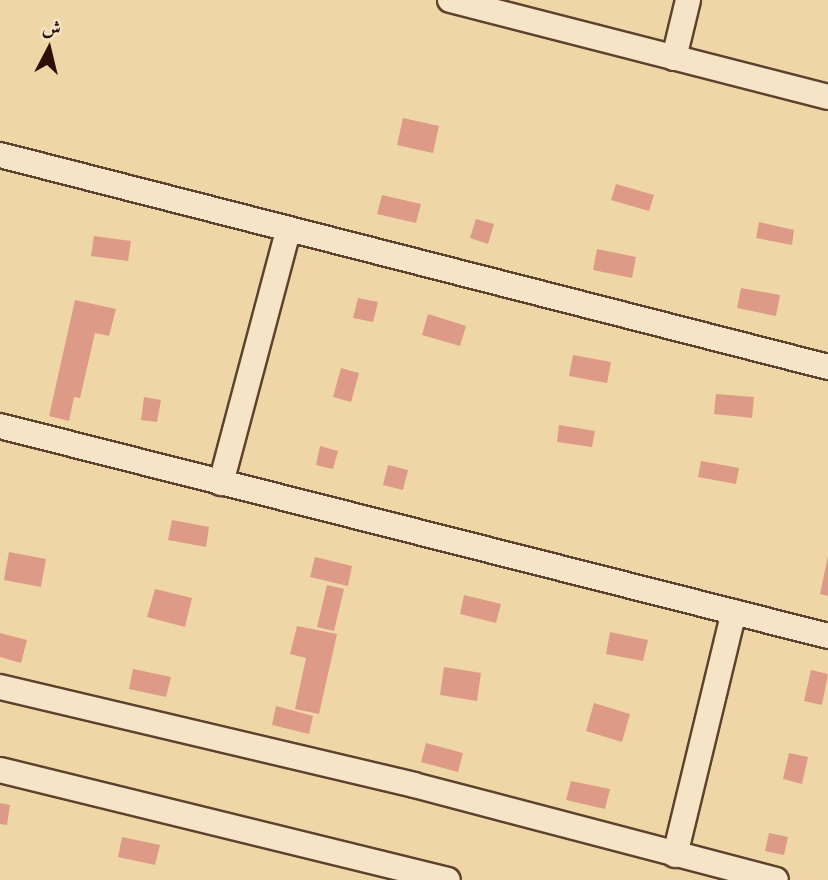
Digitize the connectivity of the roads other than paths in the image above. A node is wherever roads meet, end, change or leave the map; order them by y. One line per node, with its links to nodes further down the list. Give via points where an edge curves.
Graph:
1 (450, 0): 3 (street)
2 (688, 0): 3 (street)
3 (674, 58): 4 (street)
4 (828, 97)
5 (0, 155): 6 (street)
6 (288, 231): 7 (street); 9 (street)
7 (828, 367)
8 (0, 426): 9 (street)
9 (221, 483): 10 (street)
10 (734, 612): 11 (street); 14 (street)
11 (828, 636)
12 (0, 687): 14 (street, via 401,782)
13 (0, 770): 15 (street)
14 (675, 855): 16 (street)
15 (448, 880)
16 (776, 880)

